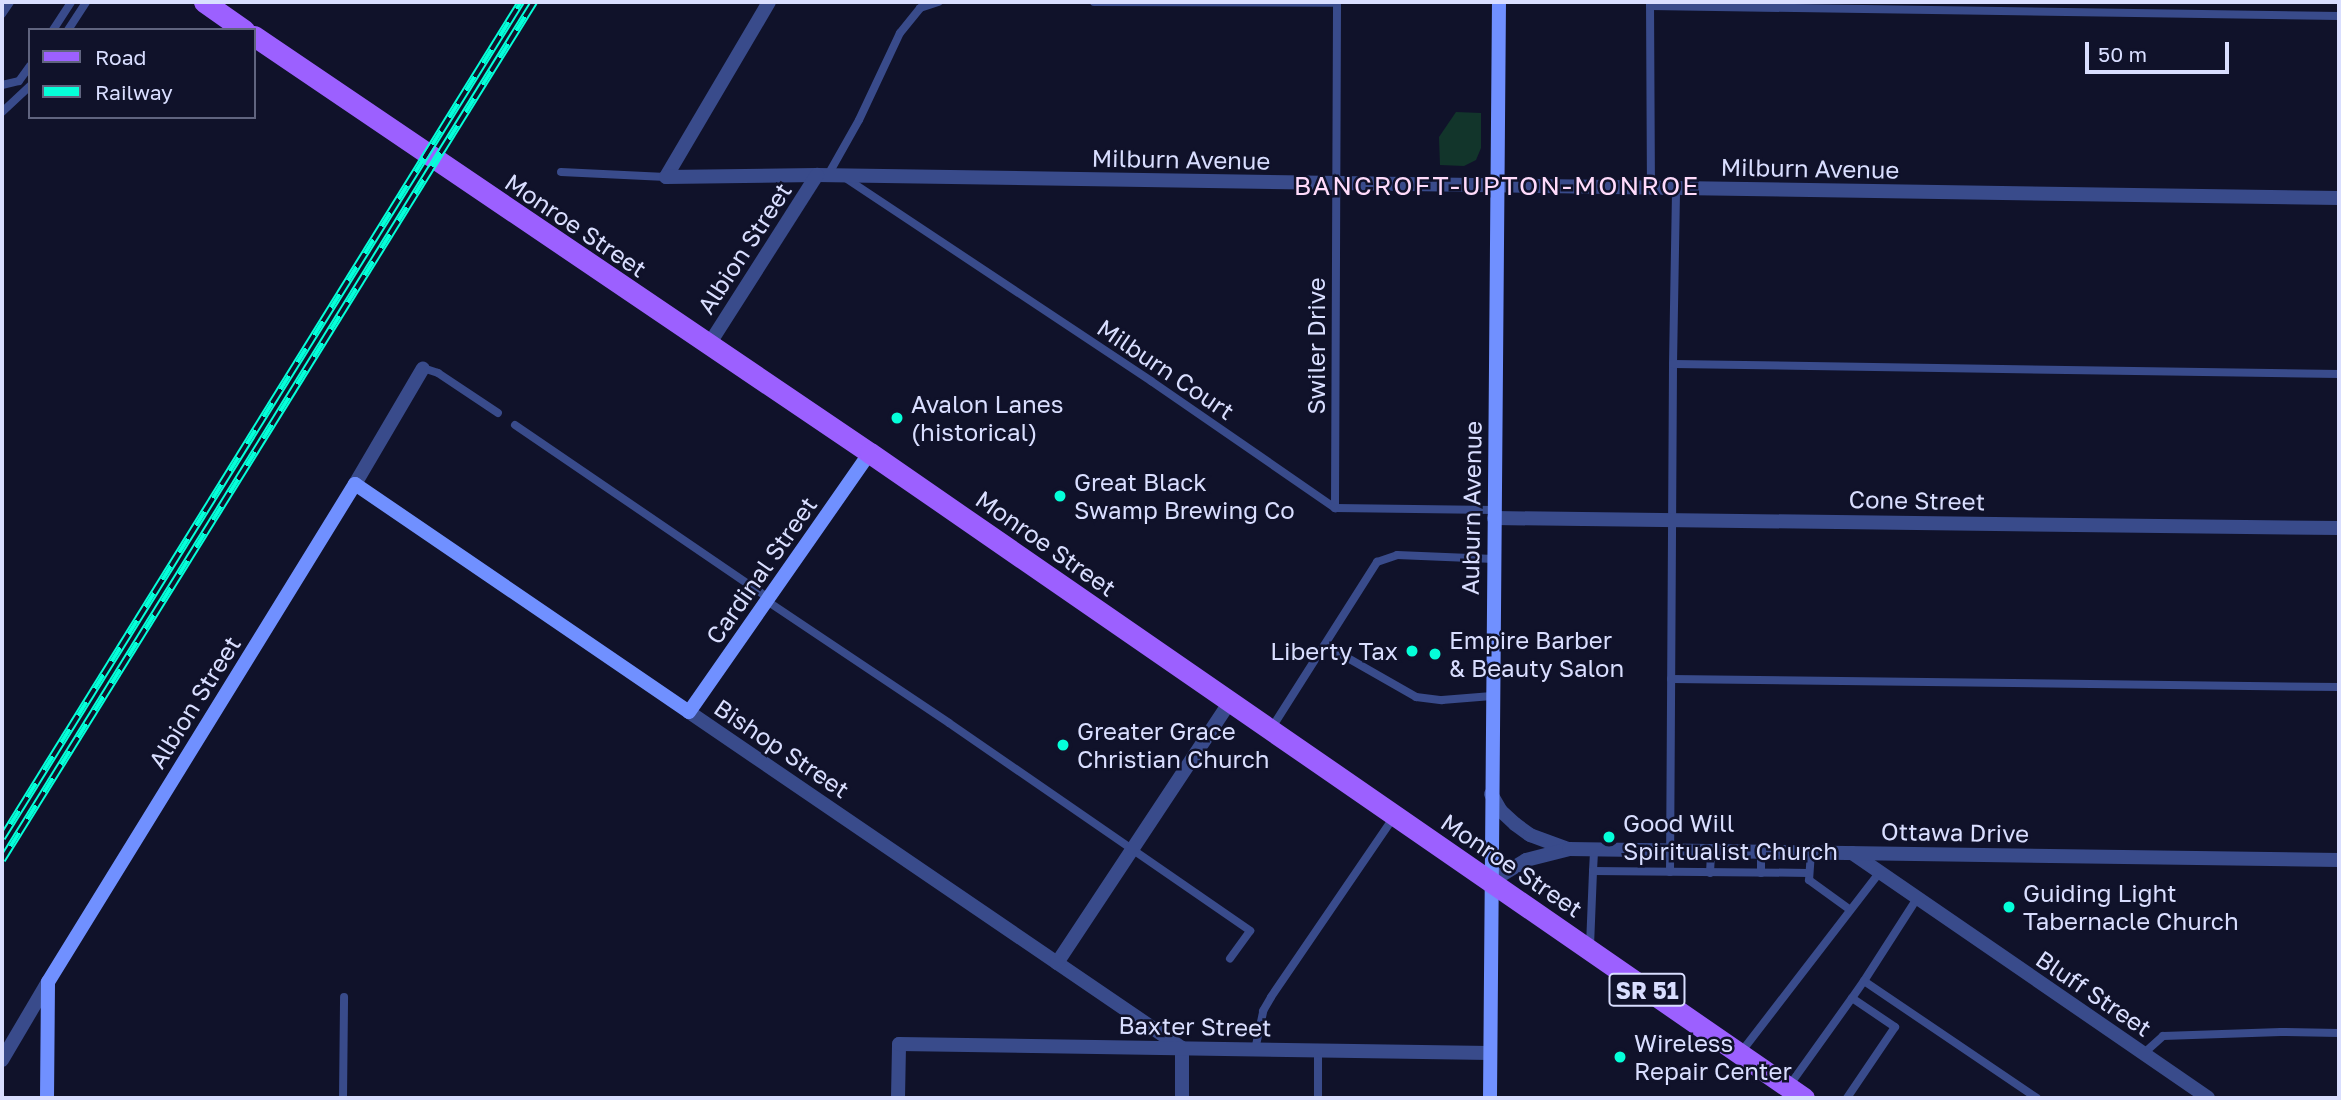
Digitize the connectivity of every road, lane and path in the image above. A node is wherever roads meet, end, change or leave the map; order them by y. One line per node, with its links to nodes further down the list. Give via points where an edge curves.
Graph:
1 (10, 2): 11 (lane)
2 (71, 2): 13 (lane)
3 (86, 2): 14 (lane)
4 (204, 2): 15 (main road)
5 (769, 2): 21 (street)
6 (939, 2): 23 (lane, via 920,8 900,33)
7 (1094, 2): 9 (lane)
8 (1499, 2): 25 (street, Auburn Avenue)
9 (1337, 3): 24 (lane, Swiler Drive)
10 (1650, 4): 12 (lane); 26 (lane)
11 (2, 14)
12 (2339, 16)
13 (54, 28)
14 (69, 28)
15 (241, 28)
16 (256, 37): 29 (main road, Monroe Street / SR 51)
17 (28, 69): 18 (lane, via 19,81)
18 (2, 85)
19 (28, 88): 20 (lane)
20 (2, 112)
21 (670, 170): 22 (lane); 23 (street, Milburn Avenue)
22 (561, 172)
23 (829, 175): 24 (street, Milburn Avenue); 29 (street, Albion Street); 37 (lane, Milburn Court, via 1140,373)
24 (1335, 185): 25 (street, Milburn Avenue); 37 (lane, Swiler Drive)
25 (1497, 186): 26 (street, Milburn Avenue); 38 (street, Auburn Avenue)
26 (1650, 188): 27 (street, Milburn Avenue)
27 (1675, 189): 28 (street, Milburn Avenue); 30 (lane)
28 (2339, 198)
29 (708, 346): 35 (main road, Monroe Street / SR 51)
30 (1673, 364): 32 (lane); 39 (lane)
31 (424, 369): 33 (lane, via 438,373); 36 (street, Albion Street)
32 (2339, 374)
33 (498, 413)
34 (515, 425): 42 (lane)
35 (870, 453): 42 (street, Cardinal Street); 47 (main road, Monroe Street / SR 51)
36 (355, 484): 48 (street, Bishop Street); 74 (street, Albion Street)
37 (1335, 508): 38 (lane)
38 (1494, 514): 39 (street, Cone Street); 41 (street, Auburn Avenue)
39 (1672, 520): 40 (street, Cone Street); 44 (lane)
40 (2339, 528)
41 (1494, 559): 43 (lane, via 1396,555 1377,562); 46 (street, Auburn Avenue)
42 (768, 600): 48 (street, Cardinal Street); 52 (lane)
43 (1325, 645): 46 (lane, via 1416,697); 49 (lane)
44 (1671, 679): 45 (lane); 55 (lane)
45 (2339, 687)
46 (1492, 696): 50 (street, Auburn Avenue)
47 (1229, 703): 49 (main road, Monroe Street / SR 51); 52 (street)
48 (689, 712): 72 (street, Bishop Street)
49 (1270, 731): 51 (main road, Monroe Street / SR 51)
50 (1491, 794): 53 (street, Ottawa Drive, via 1501,811 1530,835); 67 (street, Auburn Avenue)
51 (1395, 817): 67 (main road, Monroe Street / SR 51); 79 (lane, via 1270,997)
52 (1133, 849): 71 (lane, via 1250,930); 72 (street)
53 (1569, 849): 54 (street, Ottawa Drive); 67 (street, Ottawa Drive, via 1526,860)
54 (1594, 849): 55 (street, Ottawa Drive); 61 (lane)
55 (1671, 850): 56 (street, Ottawa Drive); 62 (lane)
56 (1711, 851): 57 (street, Ottawa Drive); 63 (lane)
57 (1761, 852): 58 (street, Ottawa Drive); 64 (lane)
58 (1811, 852): 59 (street, Ottawa Drive); 65 (lane)
59 (1852, 853): 60 (street, Ottawa Drive); 66 (street, Bluff Street)
60 (2339, 860)
61 (1594, 871): 62 (lane); 70 (lane)
62 (1670, 872): 63 (lane)
63 (1710, 873): 64 (lane)
64 (1761, 873): 65 (lane)
65 (1809, 873): 69 (lane, via 1809,880)
66 (1879, 873): 68 (street, Bluff Street); 69 (lane)
67 (1490, 882): 70 (main road, Monroe Street / SR 51); 81 (street, Auburn Avenue)
68 (1916, 900): 73 (lane); 83 (street, Bluff Street)
69 (1849, 909): 82 (lane)
70 (1589, 950): 82 (main road, Monroe Street / SR 51)
71 (1230, 959)
72 (1057, 963): 78 (street, Bishop Street)
73 (1864, 981): 76 (lane); 93 (lane)
74 (48, 982): 84 (street, Albion Street); 86 (street)
75 (344, 997): 87 (lane)
76 (1852, 998): 85 (lane); 92 (lane, via 1895,1027)
77 (2339, 1033): 83 (lane, via 2163,1037)
78 (1182, 1048): 79 (street, Baxter Street); 88 (street, Baxter Street, via 899,1044); 89 (street)
79 (1255, 1050): 80 (street, Baxter Street)
80 (1318, 1050): 81 (street, Baxter Street); 90 (lane)
81 (1490, 1053): 91 (street, Auburn Avenue)
82 (1740, 1054): 85 (main road, Monroe Street / SR 51)
83 (2143, 1054): 94 (street, Bluff Street)
84 (2, 1060)
85 (1796, 1093)
86 (47, 1098)
87 (344, 1098)
88 (898, 1098)
89 (1182, 1098)
90 (1318, 1098)
91 (1490, 1098)
92 (1847, 1098)
93 (2037, 1098)
94 (2208, 1098)

